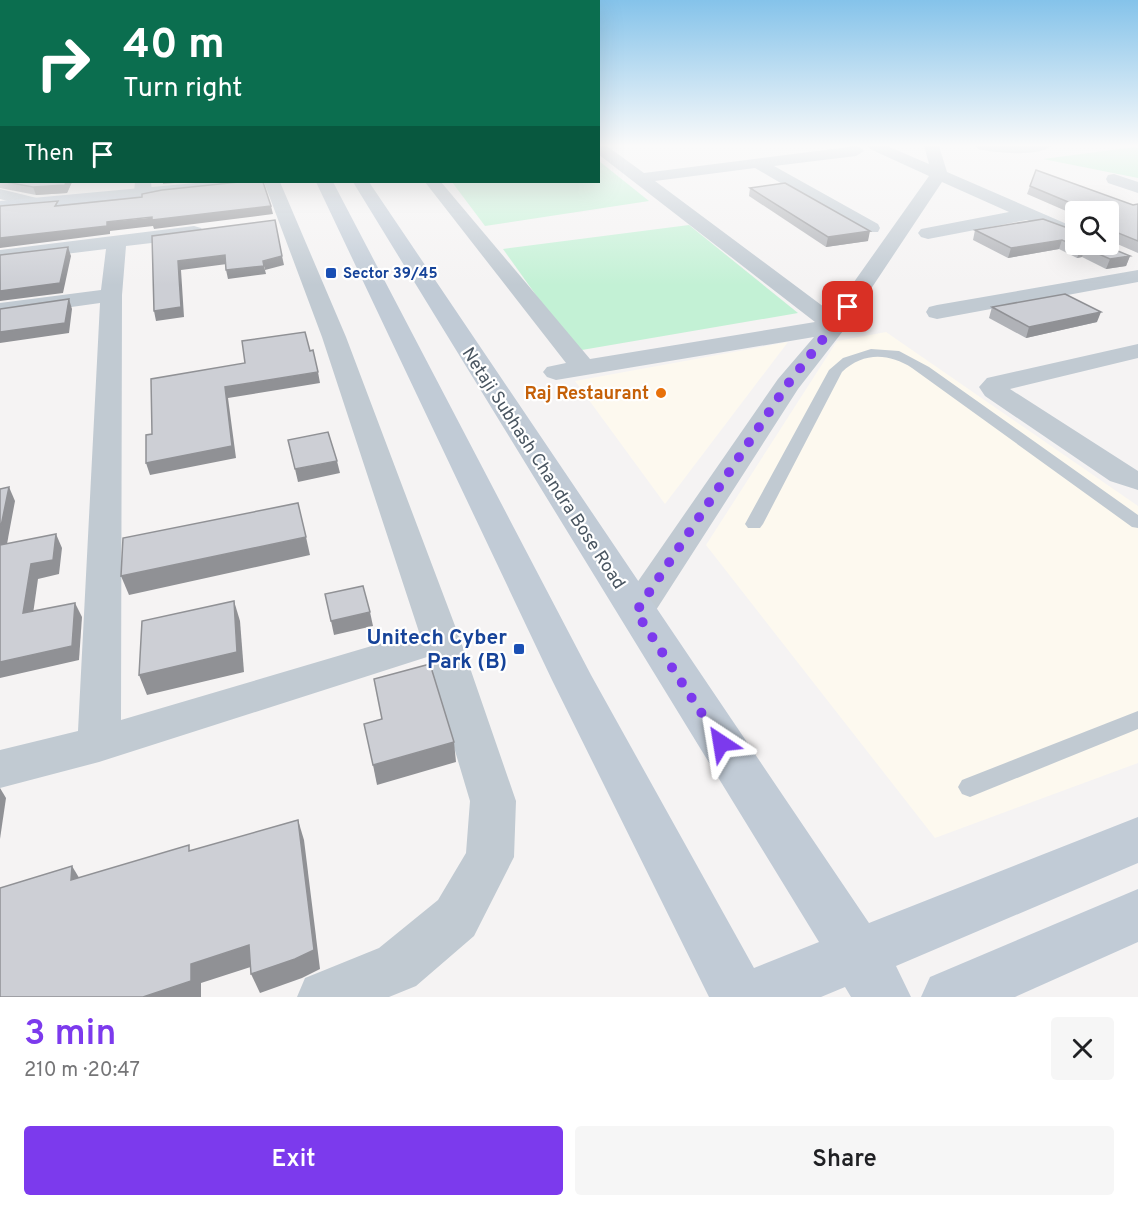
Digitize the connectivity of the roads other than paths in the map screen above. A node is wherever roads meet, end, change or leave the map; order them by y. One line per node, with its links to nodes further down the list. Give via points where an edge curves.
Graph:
1 (31, 193): 12 (street)
2 (101, 193): 12 (main road)
3 (273, 193): 35 (street, via 275,222 334,337)
4 (329, 193): 44 (main road, via 569,672)
5 (368, 193): 34 (main road, Netaji Subhash Chandra Bose Road)
6 (442, 193): 29 (street)
7 (661, 193): 25 (street)
8 (809, 193): 15 (street)
9 (926, 193): 25 (street)
10 (981, 193): 14 (street)
11 (0, 194): 12 (street)
12 (30, 202): 13 (main road)
13 (0, 207)
14 (1029, 214): 17 (street); 18 (street)
15 (871, 228)
16 (207, 230): 19 (street)
17 (1065, 230)
18 (928, 233)
19 (117, 242): 20 (street); 22 (street)
20 (0, 256)
21 (1135, 266): 24 (street)
22 (111, 295): 23 (street); 37 (street)
23 (0, 310)
24 (937, 312)
25 (835, 326): 27 (street); 29 (street)
26 (1138, 351): 31 (street, via 992,387 1121,475)
27 (811, 356): 28 (lane); 34 (street, via 787,385)
28 (841, 364): 32 (lane, via 883,353 906,359); 33 (lane)
29 (583, 367): 30 (street)
30 (556, 372)
31 (1138, 481)
32 (1138, 523)
33 (754, 524)
34 (636, 612): 42 (main road, Netaji Subhash Chandra Bose Road)
35 (441, 639): 37 (street); 43 (street, via 493,801 490,857 456,918 397,967)
36 (1138, 720): 39 (lane)
37 (99, 744): 38 (street)
38 (0, 769)
39 (970, 787)
40 (1138, 840): 42 (main road)
41 (1138, 915): 46 (main road)
42 (869, 975): 45 (main road)
43 (324, 997)
44 (739, 997)
45 (753, 997)
46 (950, 997)

